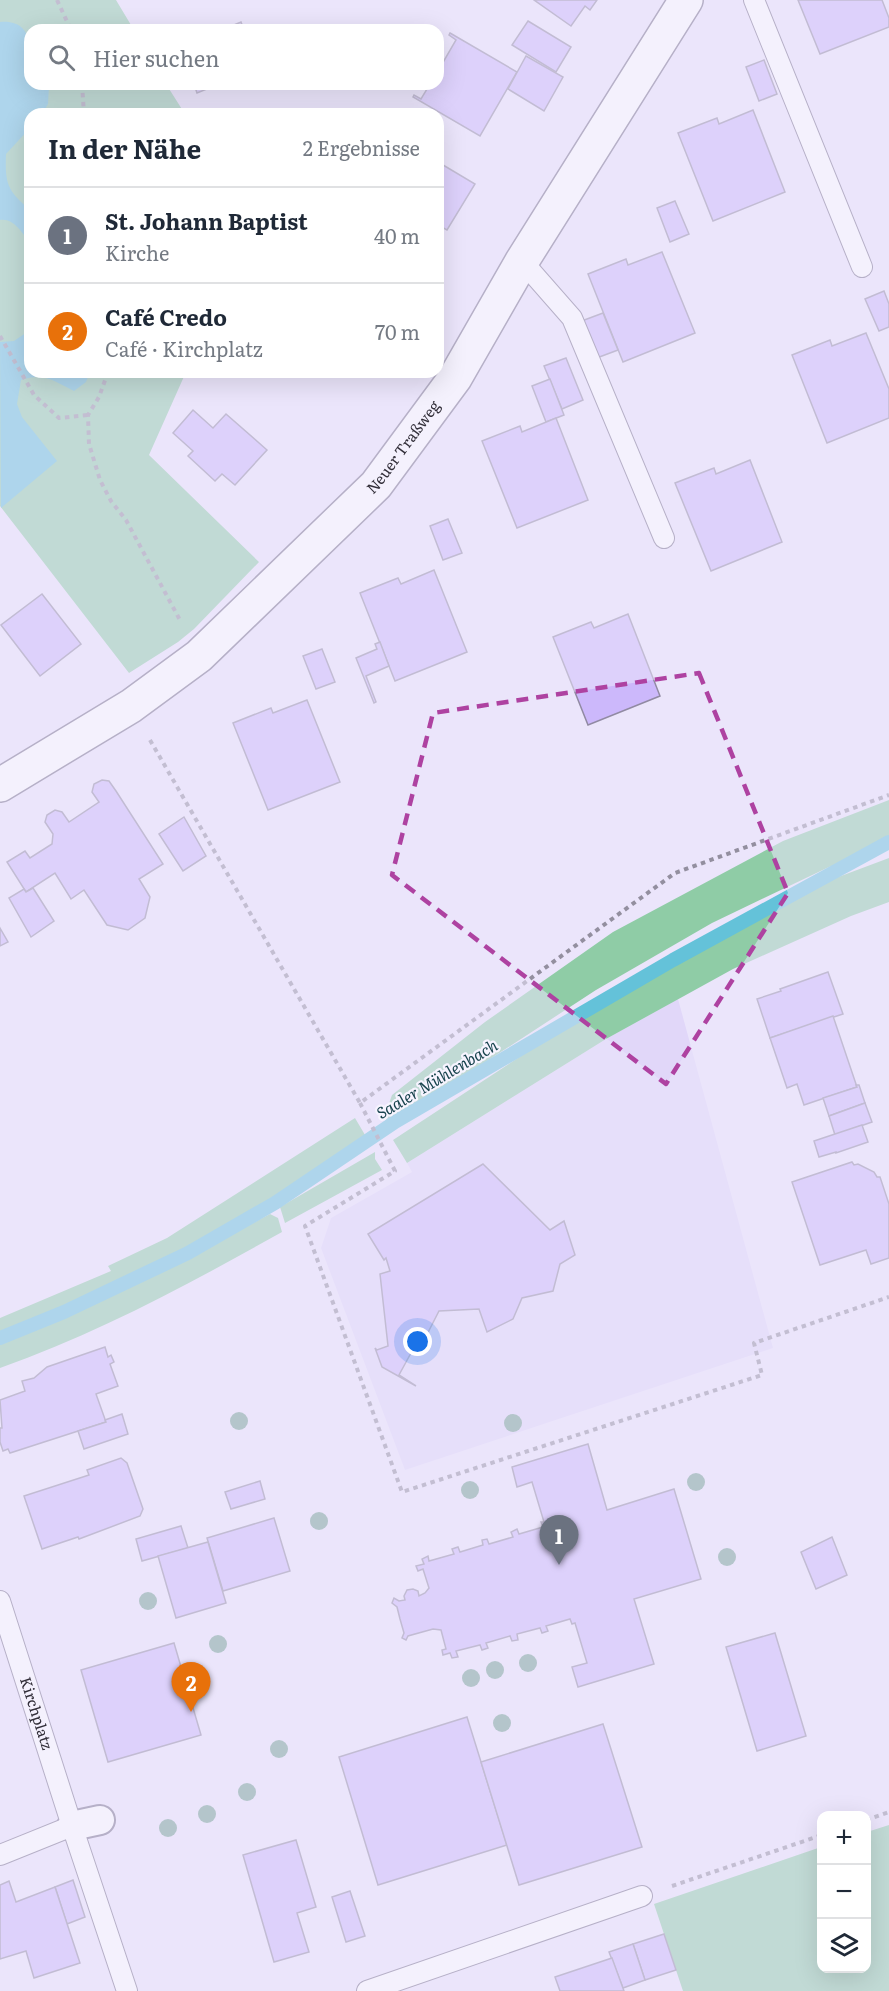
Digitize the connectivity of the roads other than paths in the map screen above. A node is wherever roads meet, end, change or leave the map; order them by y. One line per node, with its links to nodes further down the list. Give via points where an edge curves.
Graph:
1 (686, 0): 3 (street, Neuer Traßweg)
2 (754, 0): 4 (lane)
3 (522, 261): 5 (lane, via 572,318); 6 (street, Neuer Traßweg, via 456,378 376,485 199,656 131,705)
4 (862, 267)
5 (664, 538)
6 (0, 785)
7 (0, 1601): 9 (lane, Kirchplatz)
8 (100, 1820): 9 (street)
9 (72, 1826): 10 (lane); 12 (lane, Kirchplatz)
10 (0, 1855)
11 (642, 1896): 13 (lane)
12 (127, 1991)
13 (368, 1991)

